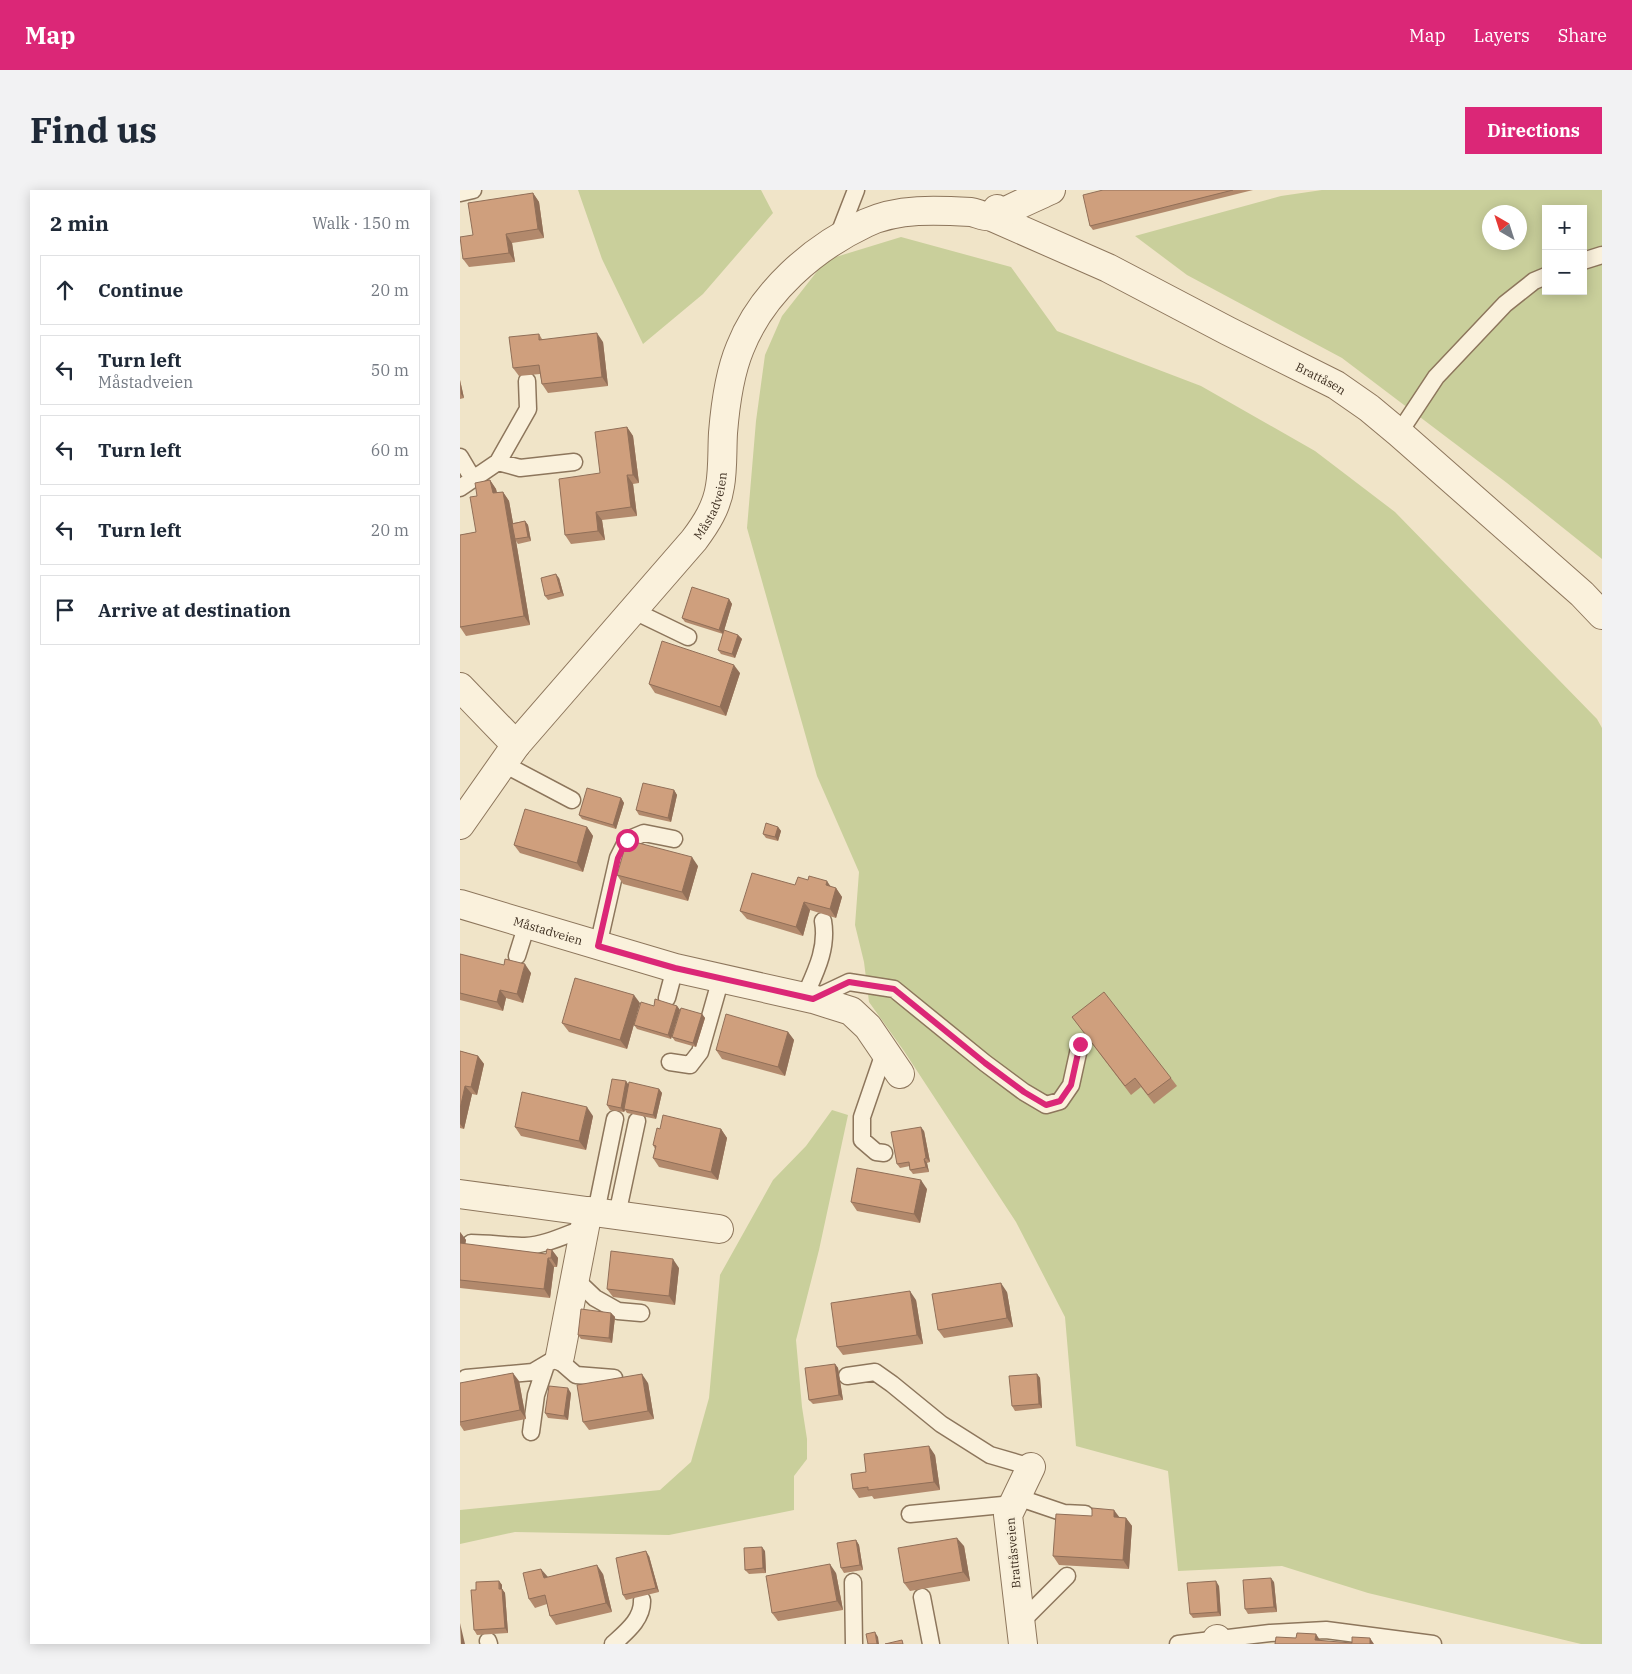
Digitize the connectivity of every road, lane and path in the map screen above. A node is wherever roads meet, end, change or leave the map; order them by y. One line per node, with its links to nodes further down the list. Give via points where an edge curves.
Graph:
1 (472, 190): 5 (lane)
2 (856, 190): 7 (lane)
3 (1012, 190): 6 (street)
4 (1051, 190): 6 (street)
5 (460, 193)
6 (992, 217): 7 (street, Måstadveien, via 974,212 932,210 900,213 868,222); 12 (street, Brattåsen, via 1108,268 1336,385)
7 (837, 239): 17 (street, Måstadveien, via 785,280 756,316 739,348 729,392 720,487 715,505 694,540)
8 (1602, 255): 9 (lane)
9 (1587, 260)
10 (1542, 278): 12 (lane, via 1505,304 1436,377)
11 (528, 381): 14 (lane, via 528,409)
12 (1399, 432): 18 (street, Brattåsen)
13 (460, 457): 16 (lane)
14 (498, 462): 15 (lane, via 520,468); 16 (lane)
15 (574, 462)
16 (467, 484)
17 (632, 610): 19 (lane); 21 (street, Måstadveien)
18 (1602, 614)
19 (688, 637)
20 (460, 687): 21 (street)
21 (509, 754): 22 (lane); 23 (street, Måstadveien)
22 (572, 800)
23 (460, 825)
24 (674, 839): 28 (lane, via 644,833 627,840 618,858)
25 (460, 904): 27 (street, Måstadveien)
26 (823, 921): 33 (lane, via 822,959)
27 (527, 924): 28 (street, Måstadveien); 29 (lane)
28 (598, 946): 30 (street, Måstadveien)
29 (517, 956)
30 (675, 968): 31 (street, Måstadveien); 32 (lane)
31 (721, 978): 33 (street, Måstadveien); 36 (lane, via 700,1052 690,1064)
32 (667, 998)
33 (809, 998): 34 (lane, via 849,982 894,989 985,1063 1046,1105 1060,1101 1071,1085); 35 (street, Måstadveien, via 851,1011)
34 (1080, 1044)
35 (885, 1050): 37 (street, Måstadveien); 40 (lane, via 862,1117 862,1140 876,1152)
36 (670, 1062)
37 (900, 1074)
38 (615, 1119): 42 (lane)
39 (637, 1121): 42 (lane)
40 (884, 1153)
41 (460, 1194): 42 (street)
42 (597, 1216): 43 (street); 44 (lane, via 546,1243); 45 (street)
43 (719, 1229)
44 (471, 1243)
45 (575, 1279): 46 (lane, via 595,1298 618,1311); 47 (street)
46 (641, 1313)
47 (553, 1360): 49 (lane, via 533,1372); 50 (lane, via 561,1362 576,1375); 51 (lane, via 536,1395)
48 (848, 1376): 52 (lane, via 875,1372 941,1424 990,1455)
49 (466, 1378)
50 (614, 1378)
51 (531, 1432)
52 (1031, 1467): 53 (street, Brattåsveien)
53 (1015, 1500): 54 (lane); 55 (lane, via 1064,1513); 60 (street, Brattåsveien, via 1008,1515)
54 (910, 1514)
55 (1085, 1514)
56 (1067, 1576): 60 (lane)
57 (853, 1582): 63 (lane)
58 (922, 1598): 64 (lane)
59 (642, 1600): 62 (lane, via 642,1608 632,1627)
60 (1022, 1634)
61 (1217, 1641): 65 (lane); 66 (lane, via 1270,1633 1326,1630)
62 (613, 1644)
63 (854, 1644)
64 (931, 1644)
65 (1178, 1644)
66 (1433, 1644)

